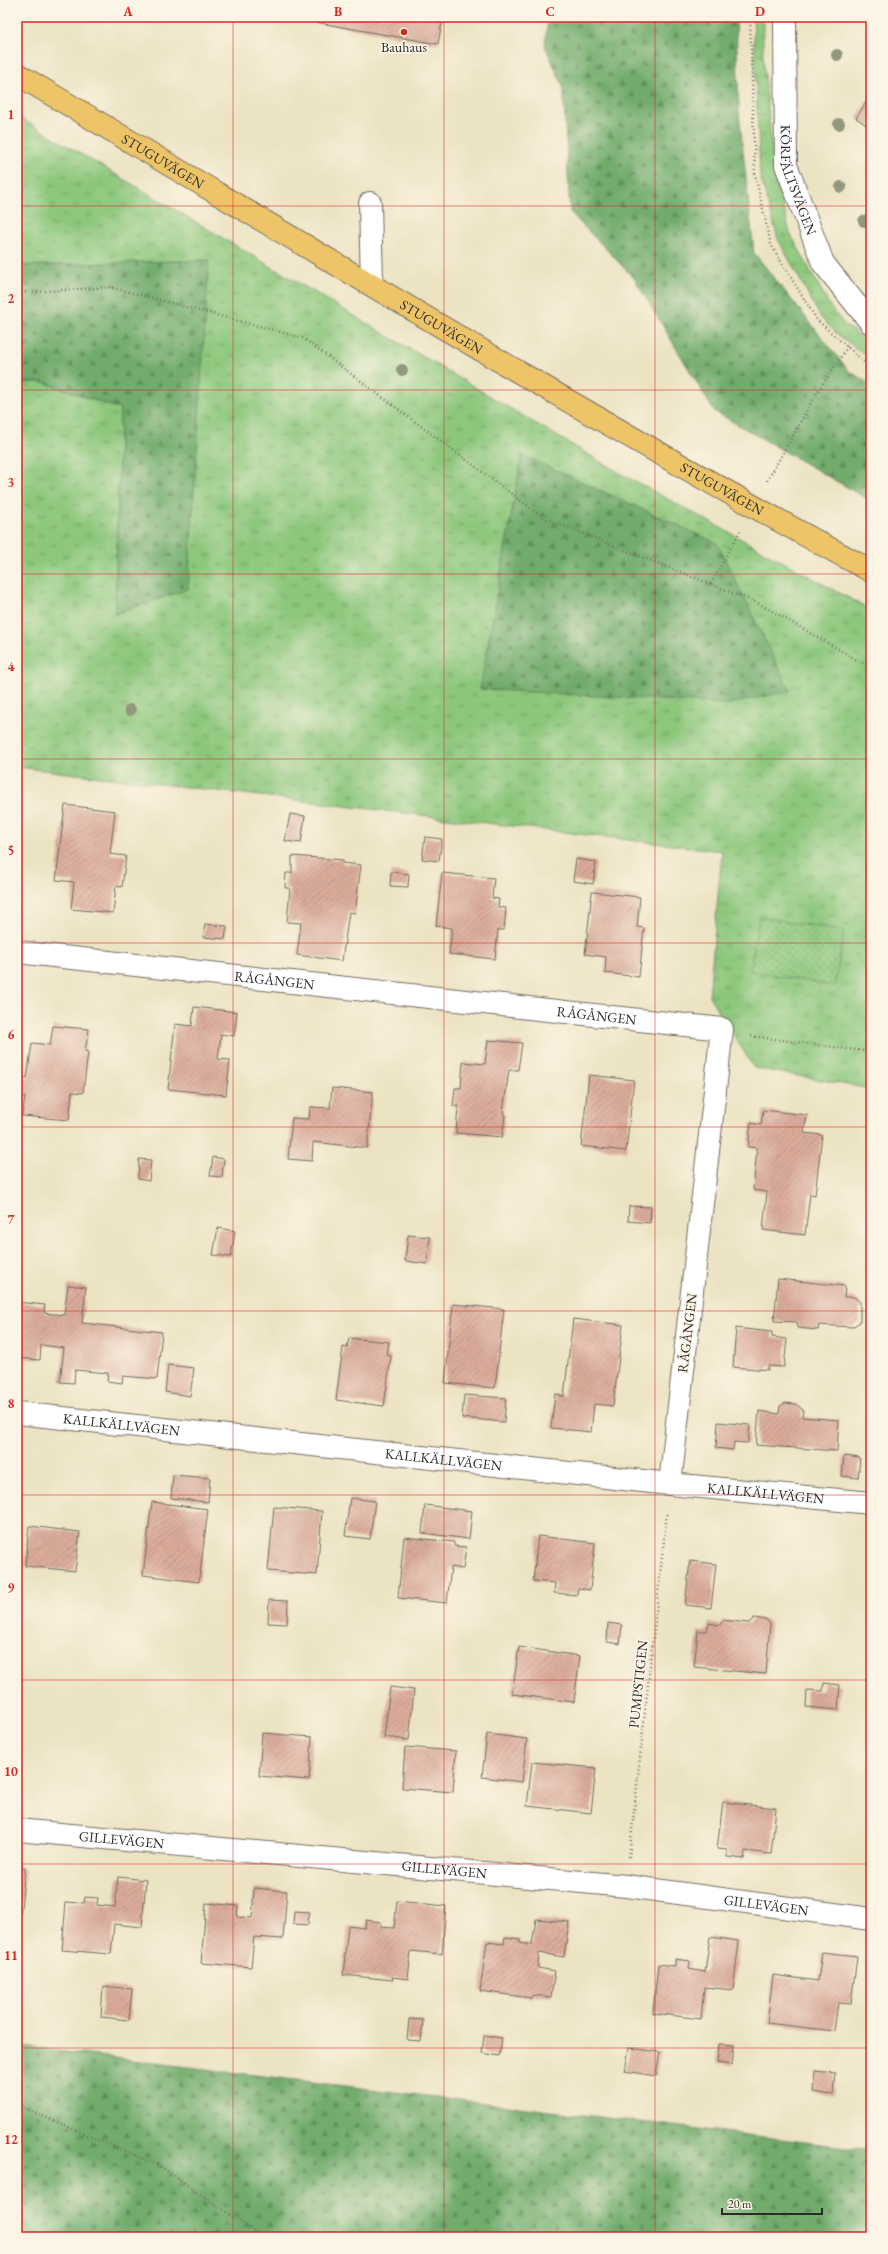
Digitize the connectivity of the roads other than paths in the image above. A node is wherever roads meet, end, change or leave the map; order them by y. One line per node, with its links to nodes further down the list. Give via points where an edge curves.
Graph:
1 (785, 17): 5 (street, KÖRFÄLTSVÄGEN, via 786,165 824,263)
2 (17, 74): 4 (main road, STUGUVÄGEN)
3 (370, 203): 4 (street)
4 (372, 284): 6 (main road, STUGUVÄGEN, via 752,507)
5 (871, 323)
6 (871, 571)
7 (17, 952): 9 (street, RÅGÅNGEN, via 722,1029)
8 (17, 1413): 9 (street, KALLKÄLLVÄGEN)
9 (670, 1484): 10 (street, KALLKÄLLVÄGEN)
10 (871, 1503)
11 (17, 1830): 12 (street, GILLEVÄGEN, via 626,1886)
12 (871, 1919)

